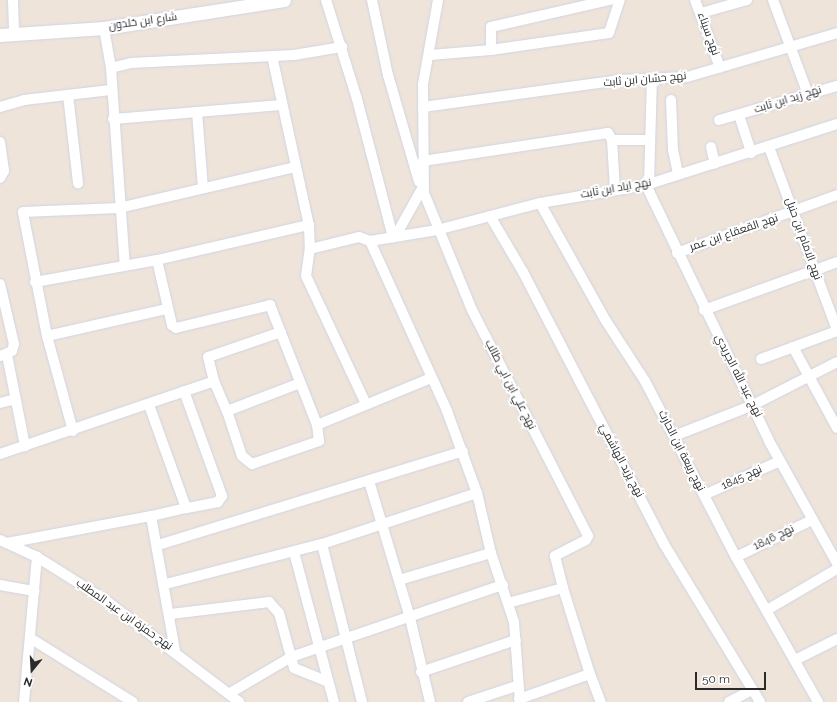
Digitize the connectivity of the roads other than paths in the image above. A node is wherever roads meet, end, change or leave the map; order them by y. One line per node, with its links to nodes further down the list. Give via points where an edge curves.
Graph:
1 (13, 0): 15 (street)
2 (284, 0): 11 (street, شارع ابن خلدون)
3 (326, 0): 17 (street)
4 (372, 0): 53 (street, نهج علي ابن ابي طالب, via 388,75)
5 (438, 0): 20 (street)
6 (610, 0): 19 (street, via 491,28)
7 (620, 0): 19 (street, via 609,33)
8 (695, 0): 12 (street, نهج سيناء)
9 (747, 0): 12 (street)
10 (773, 0): 18 (street)
11 (245, 4): 13 (street, شارع ابن خلدون)
12 (700, 14): 23 (street, نهج سيناء)
13 (104, 28): 15 (street, شارع ابن خلدون); 22 (street)
14 (837, 33): 18 (street, نهج حسّان ابن ثابت)
15 (14, 34): 16 (street, شارع ابن خلدون)
16 (0, 35)
17 (342, 47): 21 (street); 61 (street)
18 (791, 47): 23 (street, نهج حسّان ابن ثابت); 27 (street)
19 (490, 50): 20 (street)
20 (430, 55): 31 (street, via 423,84)
21 (272, 56): 22 (street, via 131,63); 30 (street)
22 (111, 68): 26 (street)
23 (720, 68): 24 (street, نهج حسّان ابن ثابت, via 687,77)
24 (652, 78): 31 (street, نهج حسّان ابن ثابت); 39 (street)
25 (837, 86): 27 (street, نهج زيد ابن ثابت)
26 (110, 90): 28 (street); 35 (street)
27 (808, 94): 34 (street, نهج زيد ابن ثابت)
28 (68, 95): 32 (street); 49 (street)
29 (671, 100): 47 (street, via 673,150)
30 (281, 105): 33 (street); 46 (street)
31 (423, 106): 44 (street)
32 (0, 107)
33 (197, 112): 35 (street); 51 (street)
34 (739, 114): 36 (street, نهج زيد ابن ثابت); 43 (street)
35 (112, 119): 56 (street)
36 (719, 120)
37 (837, 124): 42 (street, نهج اياد ابن ثابت)
38 (612, 140): 39 (street); 44 (street, via 608,133); 52 (street)
39 (650, 140): 50 (street)
40 (0, 142): 48 (street, via 4,170)
41 (711, 147): 45 (street)
42 (769, 147): 43 (street, نهج اياد ابن ثابت); 57 (street, نهج الامام ابن حنبل)
43 (751, 152): 45 (street, نهج اياد ابن ثابت)
44 (423, 161): 53 (street)
45 (715, 164): 47 (street, نهج اياد ابن ثابت)
46 (295, 167): 51 (street); 59 (street)
47 (678, 174): 50 (street, نهج اياد ابن ثابت)
48 (0, 178)
49 (78, 183)
50 (647, 184): 52 (street, نهج اياد ابن ثابت); 64 (street, نهج عبد الله الجريدي)
51 (203, 188): 56 (street)
52 (615, 189): 55 (street, نهج اياد ابن ثابت)
53 (423, 190): 60 (street, نهج علي ابن ابي طالب); 61 (street)
54 (837, 195): 57 (street, نهج القعقاع ابن عمر)
55 (540, 203): 58 (street, نهج اياد ابن ثابت); 94 (street, نهج ربيعة ابن الحارث)
56 (119, 208): 67 (street); 69 (street, via 23,212)
57 (793, 212): 64 (street, نهج القعقاع ابن عمر); 68 (street, نهج الامام ابن حنبل)
58 (490, 216): 60 (street, نهج اياد ابن ثابت); 137 (street, نهج يزيد الهاشميّ, via 523,272 664,544)
59 (309, 225): 63 (street); 65 (street)
60 (437, 230): 61 (street, نهج اياد ابن ثابت); 119 (street, نهج علي ابن ابي طالب, via 472,310 588,538 555,556)
61 (394, 237): 62 (street, نهج اياد ابن ثابت)
62 (370, 241): 63 (street, نهج اياد ابن ثابت, via 359,237); 81 (street)
63 (310, 249): 87 (street, via 306,276)
64 (677, 253): 72 (street, نهج عبد الله الجريدي)
65 (157, 260): 67 (street); 71 (street)
66 (837, 262): 68 (street)
67 (125, 266): 69 (street)
68 (814, 271): 72 (street); 73 (street, نهج الامام ابن حنبل)
69 (35, 282): 75 (street)
70 (0, 284): 77 (street, via 14,344)
71 (167, 309): 74 (street, via 172,325 179,329 267,304 272,308); 75 (street)
72 (704, 310): 89 (street, نهج عبد الله الجريدي)
73 (837, 331): 76 (street)
74 (281, 332): 82 (street, via 208,357); 83 (street)
75 (47, 336): 93 (street)
76 (793, 347): 78 (street); 80 (street)
77 (3, 355): 85 (street)
78 (761, 359)
79 (837, 362): 80 (street)
80 (808, 375): 89 (street); 92 (street)
81 (431, 378): 87 (street); 96 (street)
82 (214, 381): 84 (street); 90 (street)
83 (300, 383): 90 (street); 91 (street)
84 (184, 392): 88 (street); 102 (street, via 222,496 218,502)
85 (16, 399): 86 (street); 95 (street)
86 (0, 403)
87 (366, 404): 91 (street)
88 (148, 405): 93 (street); 102 (street)
89 (753, 405): 94 (street); 98 (street, نهج عبد الله الجريدي)
90 (227, 412): 91 (street, via 242,456 252,464 319,441)
91 (316, 425)
92 (837, 428)
93 (73, 431): 95 (street)
94 (674, 436): 101 (street, نهج ربيعة ابن الحارث)
95 (25, 446): 97 (street)
96 (463, 451): 99 (street); 100 (street)
97 (0, 454)
98 (780, 461): 101 (street, نهج 1845); 104 (street, نهج عبد الله الجريدي)
99 (369, 481): 105 (street); 108 (street)
100 (477, 493): 105 (street); 110 (street)
101 (704, 495): 112 (street, نهج ربيعة ابن الحارث)
102 (186, 508): 103 (street)
103 (151, 516): 106 (street); 108 (street)
104 (812, 520): 112 (street, نهج 1846); 113 (street, نهج عبد الله الجريدي)
105 (382, 524): 107 (street); 115 (street)
106 (4, 541): 111 (street, نهج حمزة ابن عبد المطلب)
107 (322, 544): 109 (street); 126 (street)
108 (158, 545): 116 (street)
109 (294, 552): 116 (street); 129 (street)
110 (491, 553): 115 (street); 118 (street)
111 (37, 557): 120 (street); 130 (street, نهج حمزة ابن عبد المطلب, via 104,599)
112 (736, 557): 122 (street, نهج ربيعة ابن الحارث)
113 (837, 563)
114 (837, 569): 122 (street)
115 (399, 580): 124 (street)
116 (166, 584): 123 (street)
117 (0, 585): 120 (street)
118 (503, 585): 121 (street); 124 (street)
119 (563, 588): 121 (street); 134 (street)
120 (34, 591): 125 (street)
121 (508, 603): 128 (street)
122 (767, 610): 132 (street, نهج ربيعة ابن الحارث)
123 (171, 614): 130 (street); 131 (street, via 269,602 279,613)
124 (410, 618): 126 (street); 133 (street)
125 (30, 638): 141 (street); 142 (street)
126 (345, 639): 129 (street); 144 (street)
127 (837, 639): 132 (street)
128 (516, 640): 133 (street); 136 (street)
129 (319, 647): 131 (street); 135 (street)
130 (175, 651): 138 (street, نهج حمزة ابن عبد المطلب)
131 (291, 656): 135 (street, via 296,669); 138 (street)
132 (795, 660): 150 (street, نهج ربيعة ابن الحارث)
133 (421, 672): 145 (street)
134 (590, 674): 139 (street); 147 (street)
135 (328, 682): 140 (street)
136 (516, 686): 139 (street); 146 (street)
137 (752, 690): 148 (street); 149 (street, نهج يزيد الهاشميّ)
138 (230, 693): 143 (street, نهج حمزة ابن عبد المطلب)
139 (520, 700)
140 (332, 701)
141 (24, 702)
142 (133, 702)
143 (240, 702)
144 (362, 702)
145 (430, 702)
146 (468, 702)
147 (601, 702)
148 (729, 702)
149 (760, 702)
150 (818, 702)

